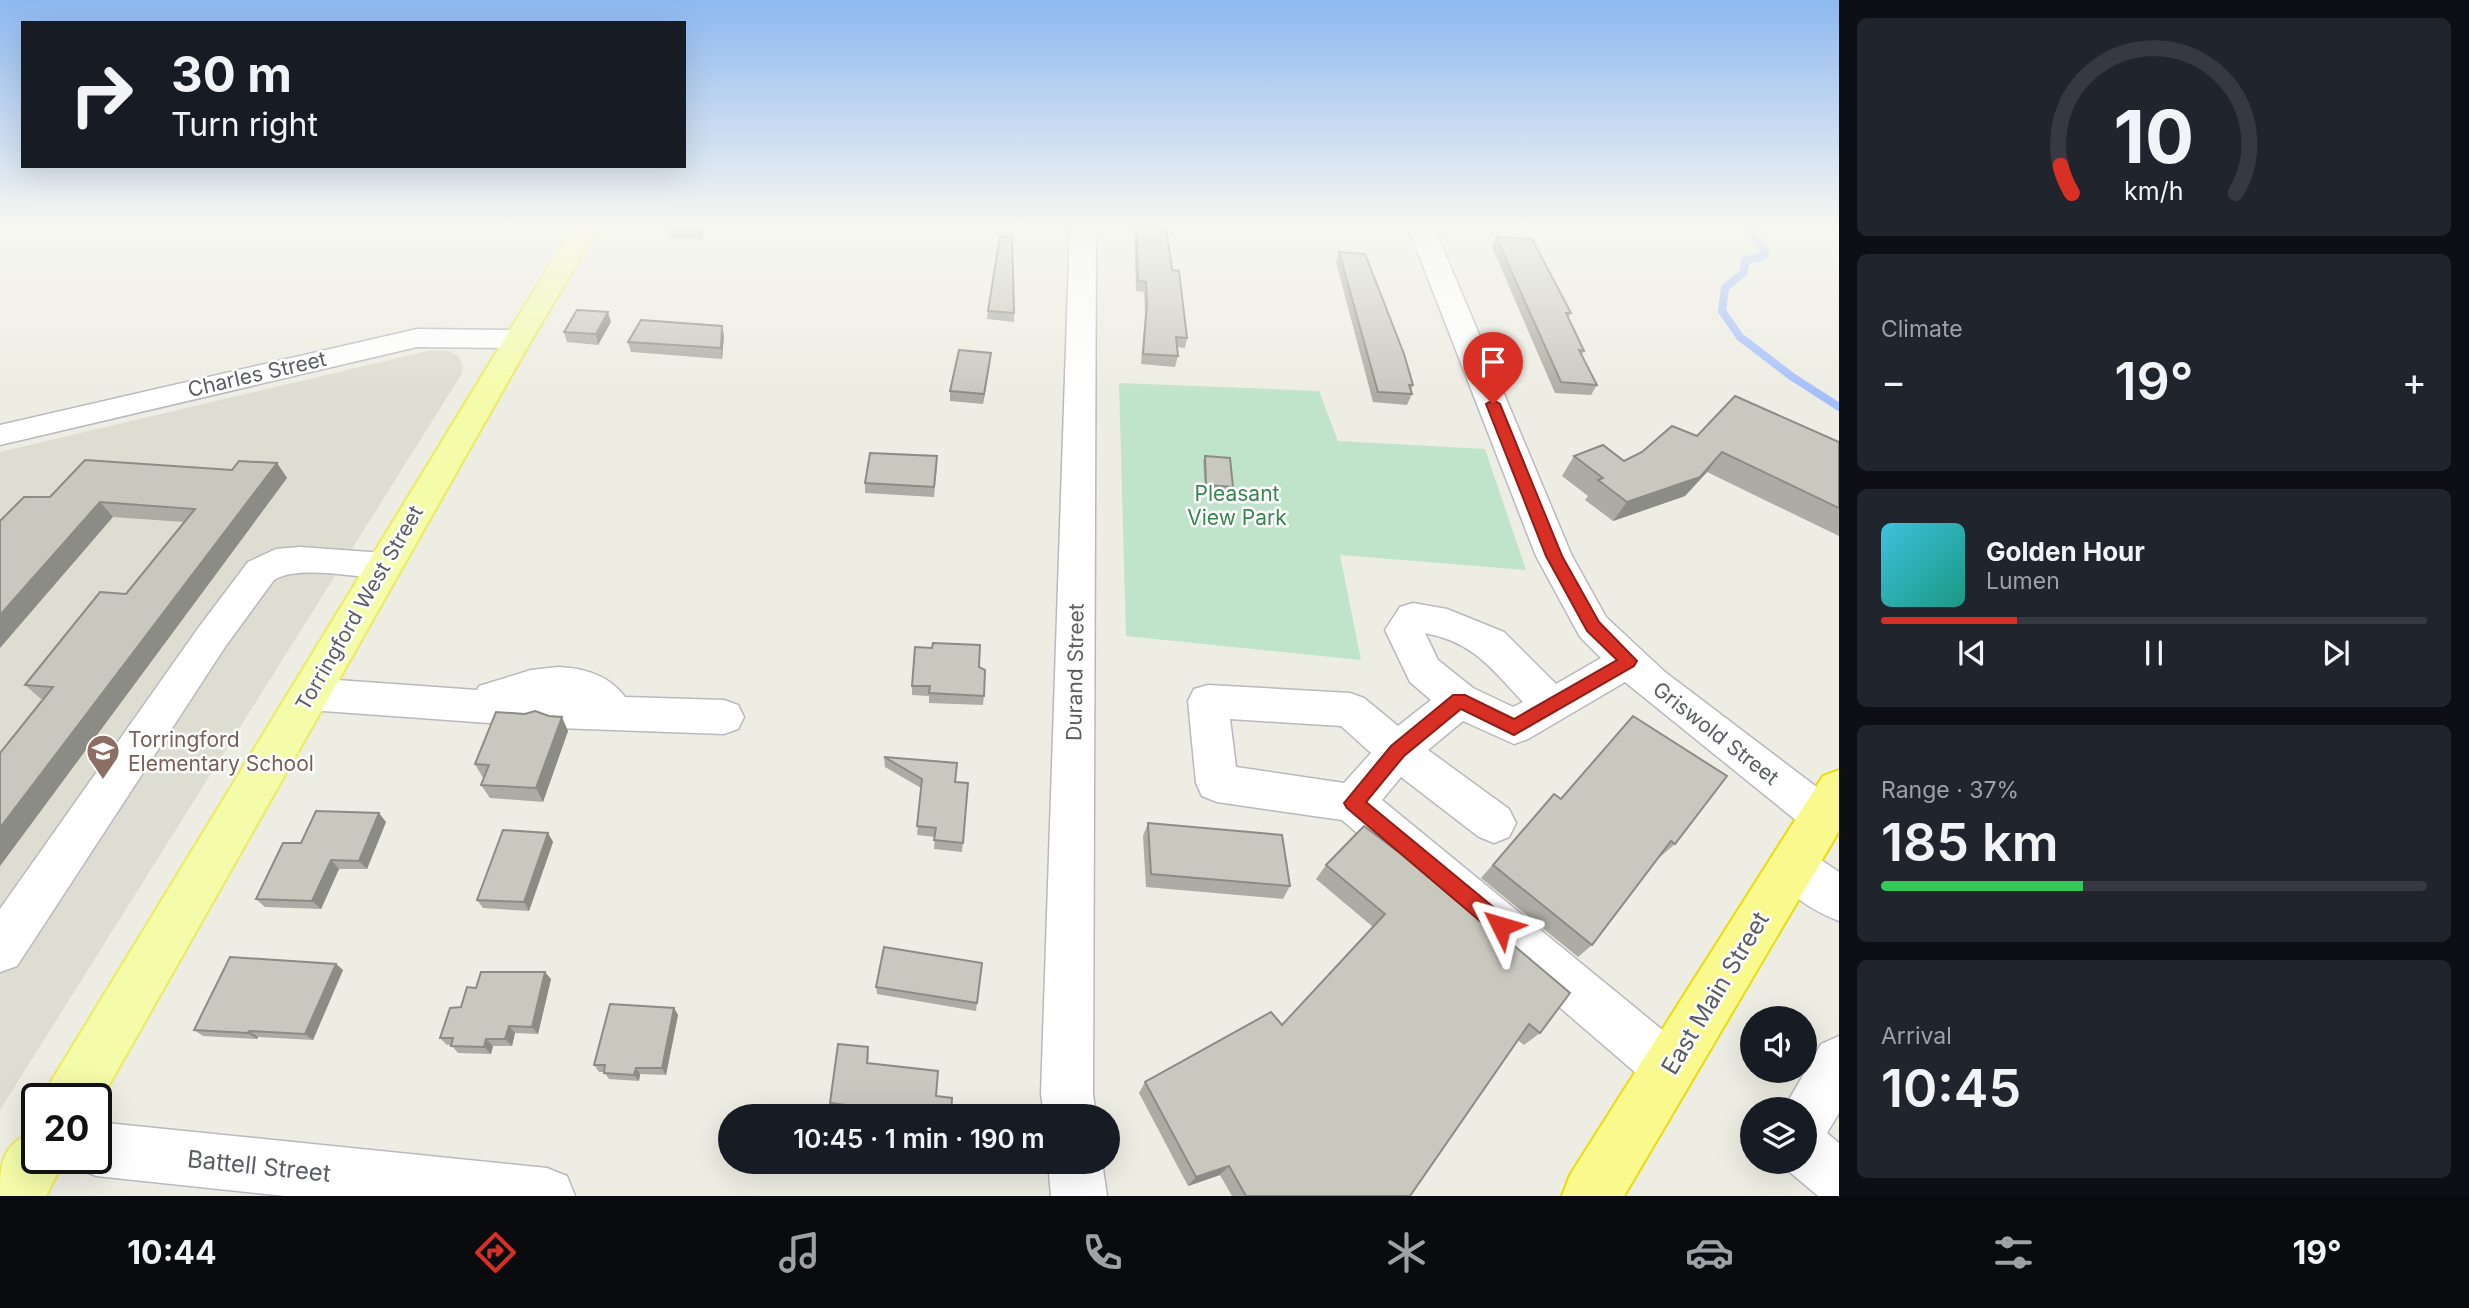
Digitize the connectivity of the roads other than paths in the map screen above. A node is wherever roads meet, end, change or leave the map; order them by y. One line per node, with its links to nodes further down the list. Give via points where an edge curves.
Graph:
1 (552, 283): 4 (main road, Torringford West Street)
2 (1082, 283): 25 (street, Durand Street)
3 (1444, 283): 7 (street, Griswold Street, via 1554,556 1593,627)
4 (517, 339): 5 (street, Charles Street, via 417,338); 6 (main road, Torringford West Street)
5 (0, 435)
6 (384, 566): 8 (main road, Torringford West Street); 20 (street, via 300,560 276,562 261,571)
7 (1629, 661): 11 (street); 16 (street, Griswold Street, via 1651,683)
8 (309, 694): 10 (street); 23 (main road, Torringford West Street)
9 (1459, 700): 11 (street, via 1514,727); 11 (street, via 1424,671 1404,630 1413,617 1447,624 1491,643); 14 (street)
10 (471, 706): 12 (street); 12 (street, via 526,686 558,683 598,693)
11 (1552, 706)
12 (614, 713): 13 (street)
13 (724, 718)
14 (1398, 751): 15 (street); 15 (street, via 1350,710 1208,701 1217,783); 17 (street)
15 (1353, 803): 22 (street)
16 (1831, 803): 18 (highway, East Main Street)
17 (1494, 823)
18 (1793, 866): 19 (street); 22 (highway, East Main Street)
19 (1839, 899)
20 (0, 949)
21 (1839, 1062): 24 (street)
22 (1669, 1068): 34 (highway, East Main Street)
23 (80, 1083)
24 (1817, 1101)
25 (1068, 1104)
26 (112, 1151): 32 (street, Battell Street)
27 (1817, 1160): 30 (street)
28 (27, 1174): 31 (main road)
29 (1076, 1174): 33 (street)
30 (1839, 1178)
31 (13, 1196)
32 (547, 1196)
33 (1079, 1196)
34 (1591, 1196)

